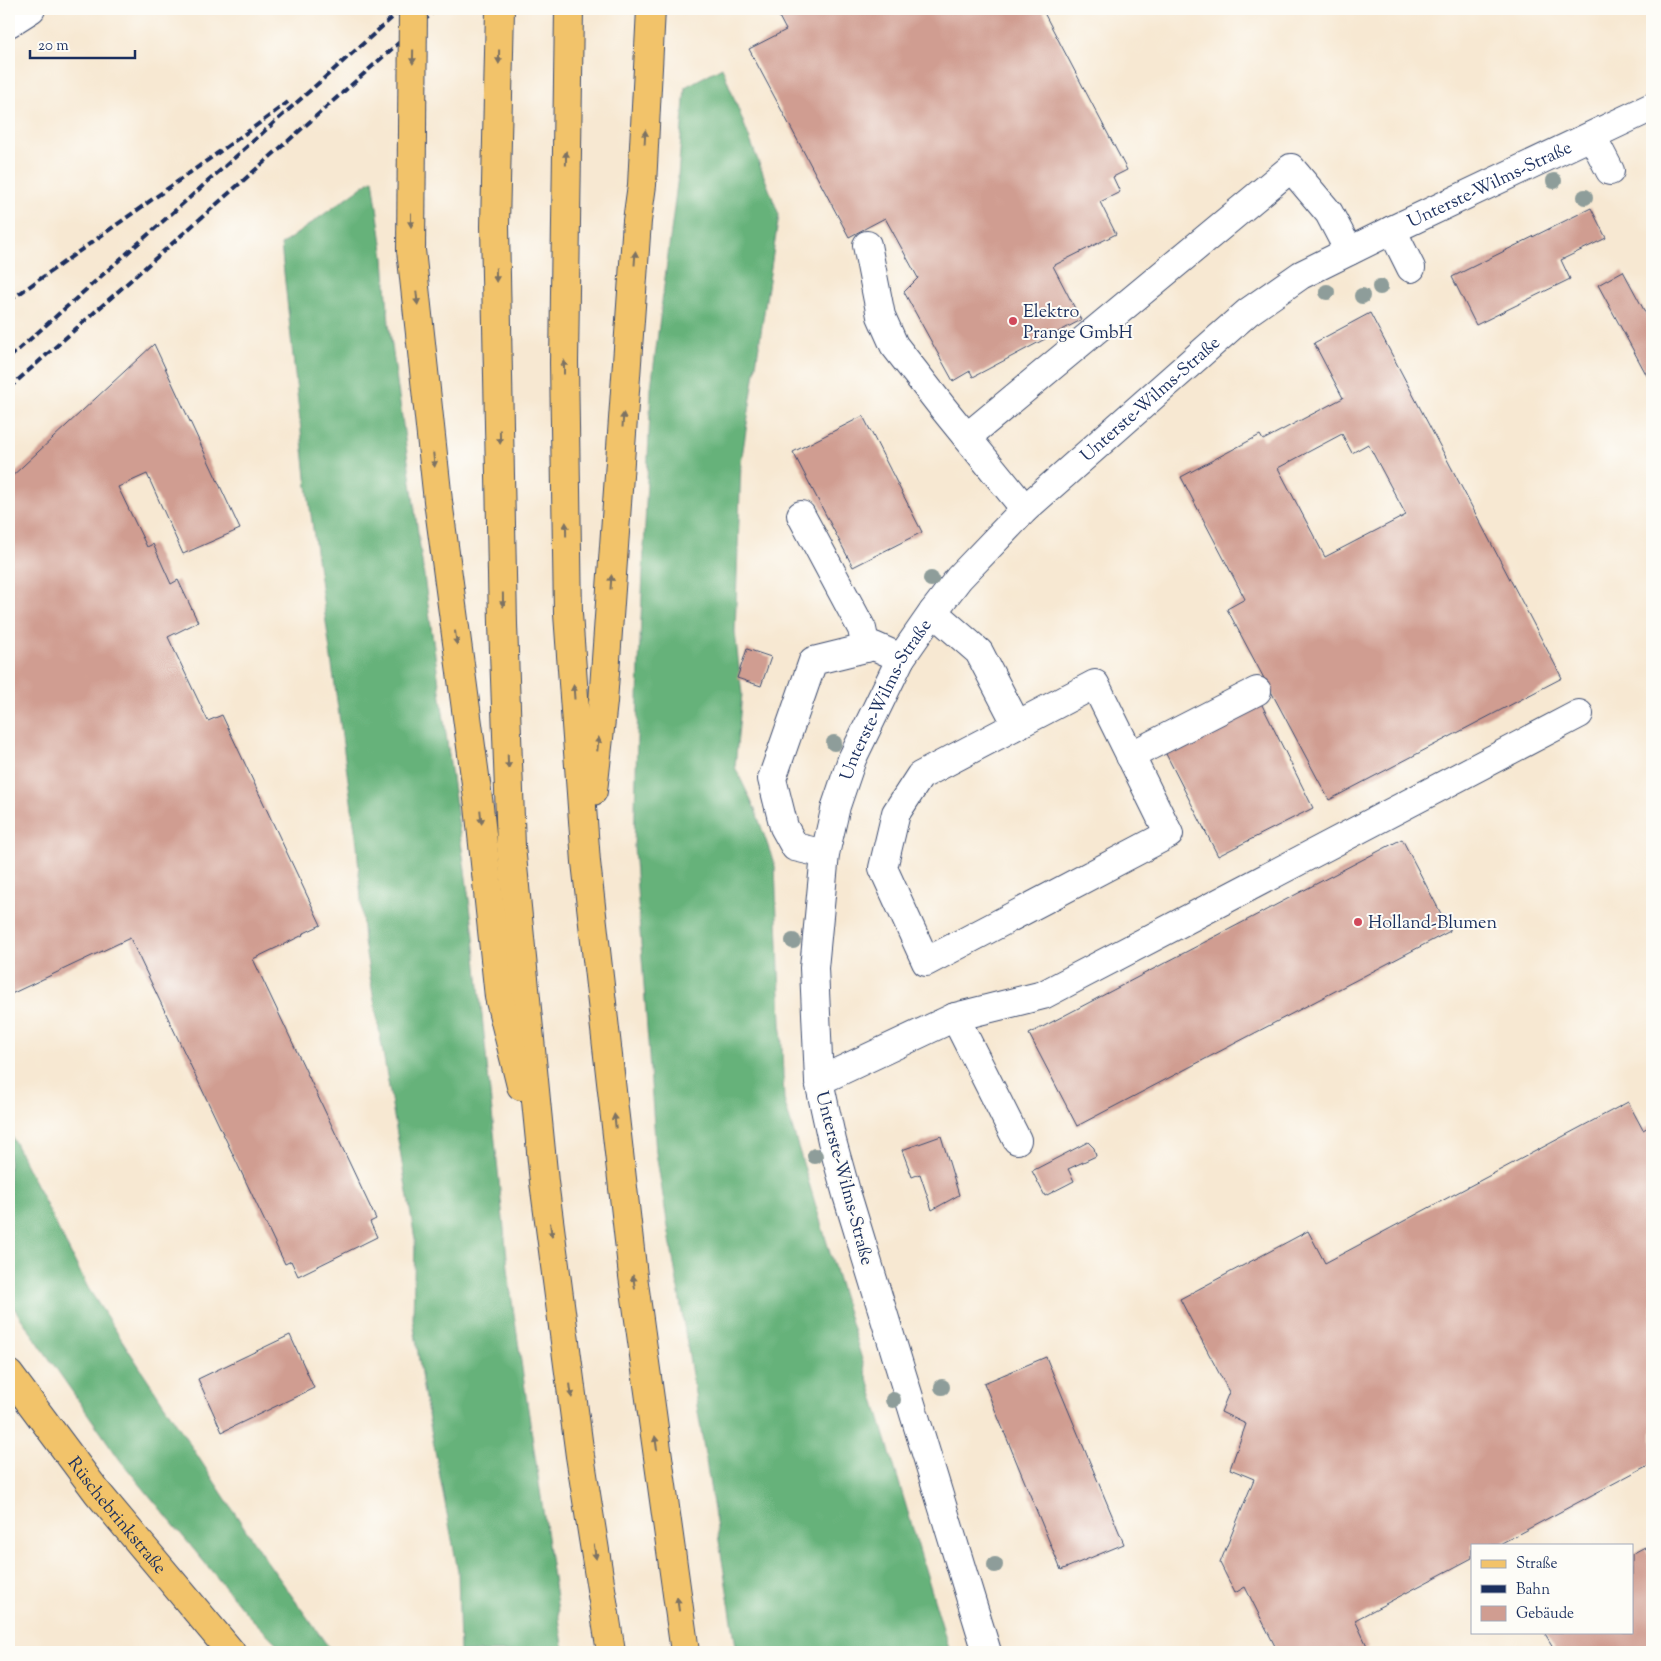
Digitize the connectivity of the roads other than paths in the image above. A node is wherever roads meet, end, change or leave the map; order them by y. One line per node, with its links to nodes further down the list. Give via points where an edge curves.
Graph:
1 (30, 9): 6 (street)
2 (413, 9): 29 (main road, one-way to 29, bridge, via 411,250 438,501 480,806 499,998)
3 (500, 9): 29 (main road, one-way to 29, via 495,226 511,846)
4 (569, 9): 25 (main road, one-way to 4, via 568,614 564,363)
5 (651, 9): 25 (main road, one-way to 5, via 603,702 642,186)
6 (9, 23)
7 (1652, 107): 8 (street, Unterste-Wilms-Straße)
8 (1592, 136): 9 (street); 10 (street, Unterste-Wilms-Straße)
9 (1610, 171)
10 (1392, 230): 12 (street, Unterste-Wilms-Straße); 13 (street)
11 (867, 245): 14 (street, via 881,316 894,345)
12 (1349, 252): 14 (street, via 1328,213 1291,168); 15 (street, Unterste-Wilms-Straße, via 1301,275 1248,312)
13 (1411, 268)
14 (967, 437): 15 (street)
15 (1025, 509): 17 (street, Unterste-Wilms-Straße, via 959,578)
16 (801, 515): 18 (street, via 862,629)
17 (933, 612): 19 (street, Unterste-Wilms-Straße); 22 (street, via 979,652)
18 (866, 648): 19 (street, via 874,646); 24 (street, via 813,661 772,779 784,828 795,847)
19 (902, 658): 24 (street, Unterste-Wilms-Straße, via 852,759 836,806)
20 (1258, 691): 23 (street)
21 (1578, 714): 26 (street, via 1043,995)
22 (1017, 725): 23 (street, via 1095,684); 23 (street, via 920,776 896,813 883,868 926,962 1169,834)
23 (1130, 756)
24 (825, 854): 27 (street, Unterste-Wilms-Straße, via 814,968)
25 (586, 862): 33 (main road, one-way to 25, via 633,1276)
26 (955, 1017): 27 (street); 28 (street)
27 (819, 1082): 34 (street, Unterste-Wilms-Straße, via 847,1195)
28 (1018, 1140)
29 (544, 1182): 32 (main road, one-way to 32, via 580,1456)
30 (9, 1374): 31 (main road, Rüschebrinkstraße, via 97,1492)
31 (231, 1652)
32 (611, 1652)
33 (685, 1652)
34 (987, 1652)

